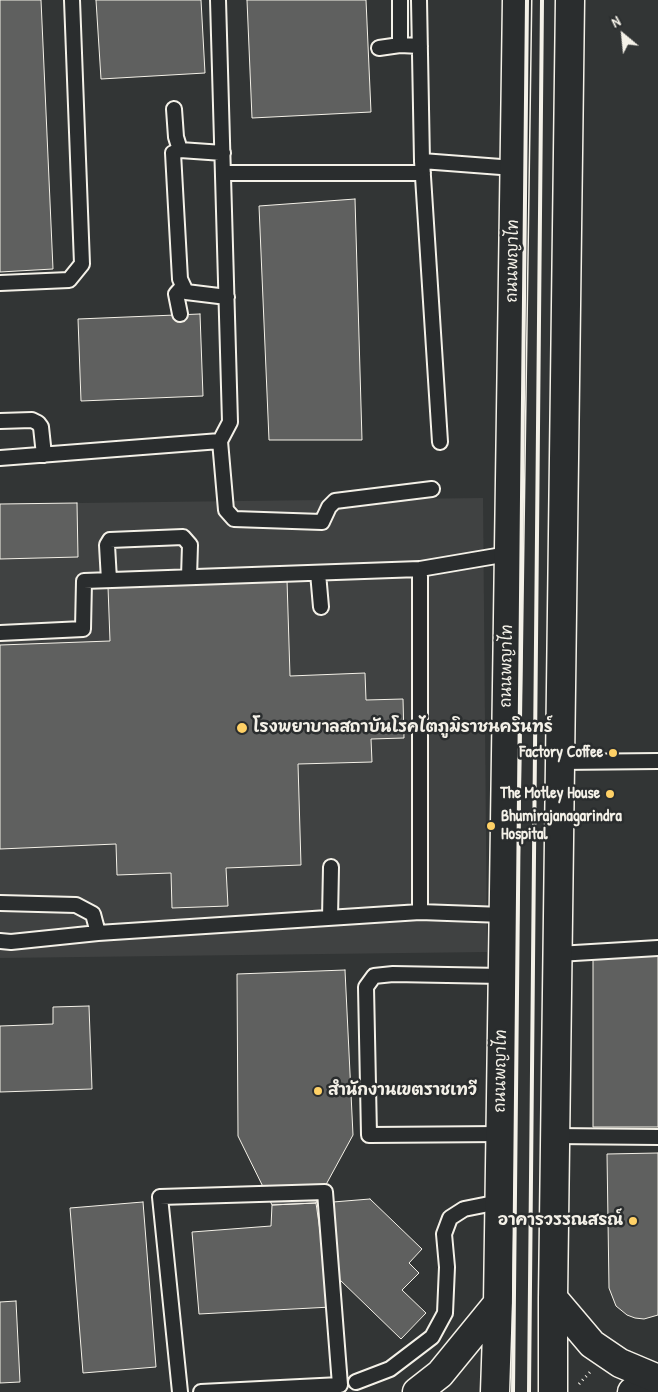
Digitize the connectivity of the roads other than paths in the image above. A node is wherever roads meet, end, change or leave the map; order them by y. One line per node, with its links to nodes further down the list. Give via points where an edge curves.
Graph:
1 (72, 0): 16 (lane, via 82,264 68,280)
2 (218, 0): 12 (lane)
3 (400, 0): 7 (lane)
4 (419, 0): 8 (lane)
5 (516, 0): 14 (main road, ถนนพญาไท)
6 (570, 0): 34 (main road)
7 (400, 46): 8 (lane); 9 (lane)
8 (420, 46): 13 (lane)
9 (379, 48)
10 (174, 109): 11 (lane)
11 (180, 150): 12 (lane); 17 (lane, via 173,153)
12 (223, 153): 15 (lane)
13 (423, 167): 14 (lane); 15 (lane); 22 (lane)
14 (514, 168): 26 (main road, ถนนพญาไท)
15 (223, 173): 18 (lane)
16 (0, 283)
17 (183, 286): 18 (lane, via 186,292); 19 (lane, via 176,294)
18 (227, 298): 21 (lane, via 230,422)
19 (180, 314)
20 (0, 421): 23 (lane, via 32,420 38,423 42,427)
21 (220, 441): 23 (lane); 25 (lane, via 226,510 234,519 322,522 336,501)
22 (440, 442)
23 (44, 455): 24 (lane)
24 (0, 458)
25 (432, 488)
26 (508, 554): 27 (lane); 38 (main road, ถนนพญาไท)
27 (420, 569): 28 (lane); 37 (lane)
28 (318, 573): 29 (lane); 31 (lane)
29 (189, 577): 30 (lane); 30 (lane, via 190,545 183,537 110,540 107,545)
30 (108, 580): 32 (lane, via 84,581 83,629)
31 (321, 607)
32 (0, 633)
33 (658, 761): 34 (lane)
34 (560, 762): 43 (main road)
35 (331, 868): 39 (lane)
36 (0, 903): 40 (lane, via 76,905 93,914)
37 (420, 912): 38 (lane); 39 (lane)
38 (503, 915): 44 (main road, ถนนพญาไท)
39 (330, 918): 40 (lane)
40 (98, 933): 41 (lane)
41 (0, 941)
42 (658, 948): 43 (lane)
43 (558, 954): 46 (main road)
44 (502, 976): 45 (main road, ถนนพญาไท); 45 (lane, via 393,974 374,976 366,987 369,1135)
45 (500, 1134): 48 (main road, ถนนพญาไท)
46 (555, 1136): 47 (lane); 49 (main road)
47 (658, 1137)
48 (499, 1202): 50 (main road, ถนนพญาไท); 52 (lane, via 464,1209 450,1218 444,1234 447,1267 445,1313 432,1337 390,1369)
49 (553, 1298): 51 (main road, via 592,1344 620,1363); 54 (main road)
50 (498, 1303): 57 (main road, via 440,1374); 58 (main road, ถนนพญาไท)
51 (658, 1379)
52 (356, 1382)
53 (658, 1387): 59 (main road)
54 (566, 1388)
55 (180, 1392): 56 (lane, via 160,1196 325,1192 340,1385)
56 (201, 1392)
57 (418, 1392)
58 (495, 1392)
59 (632, 1392)

